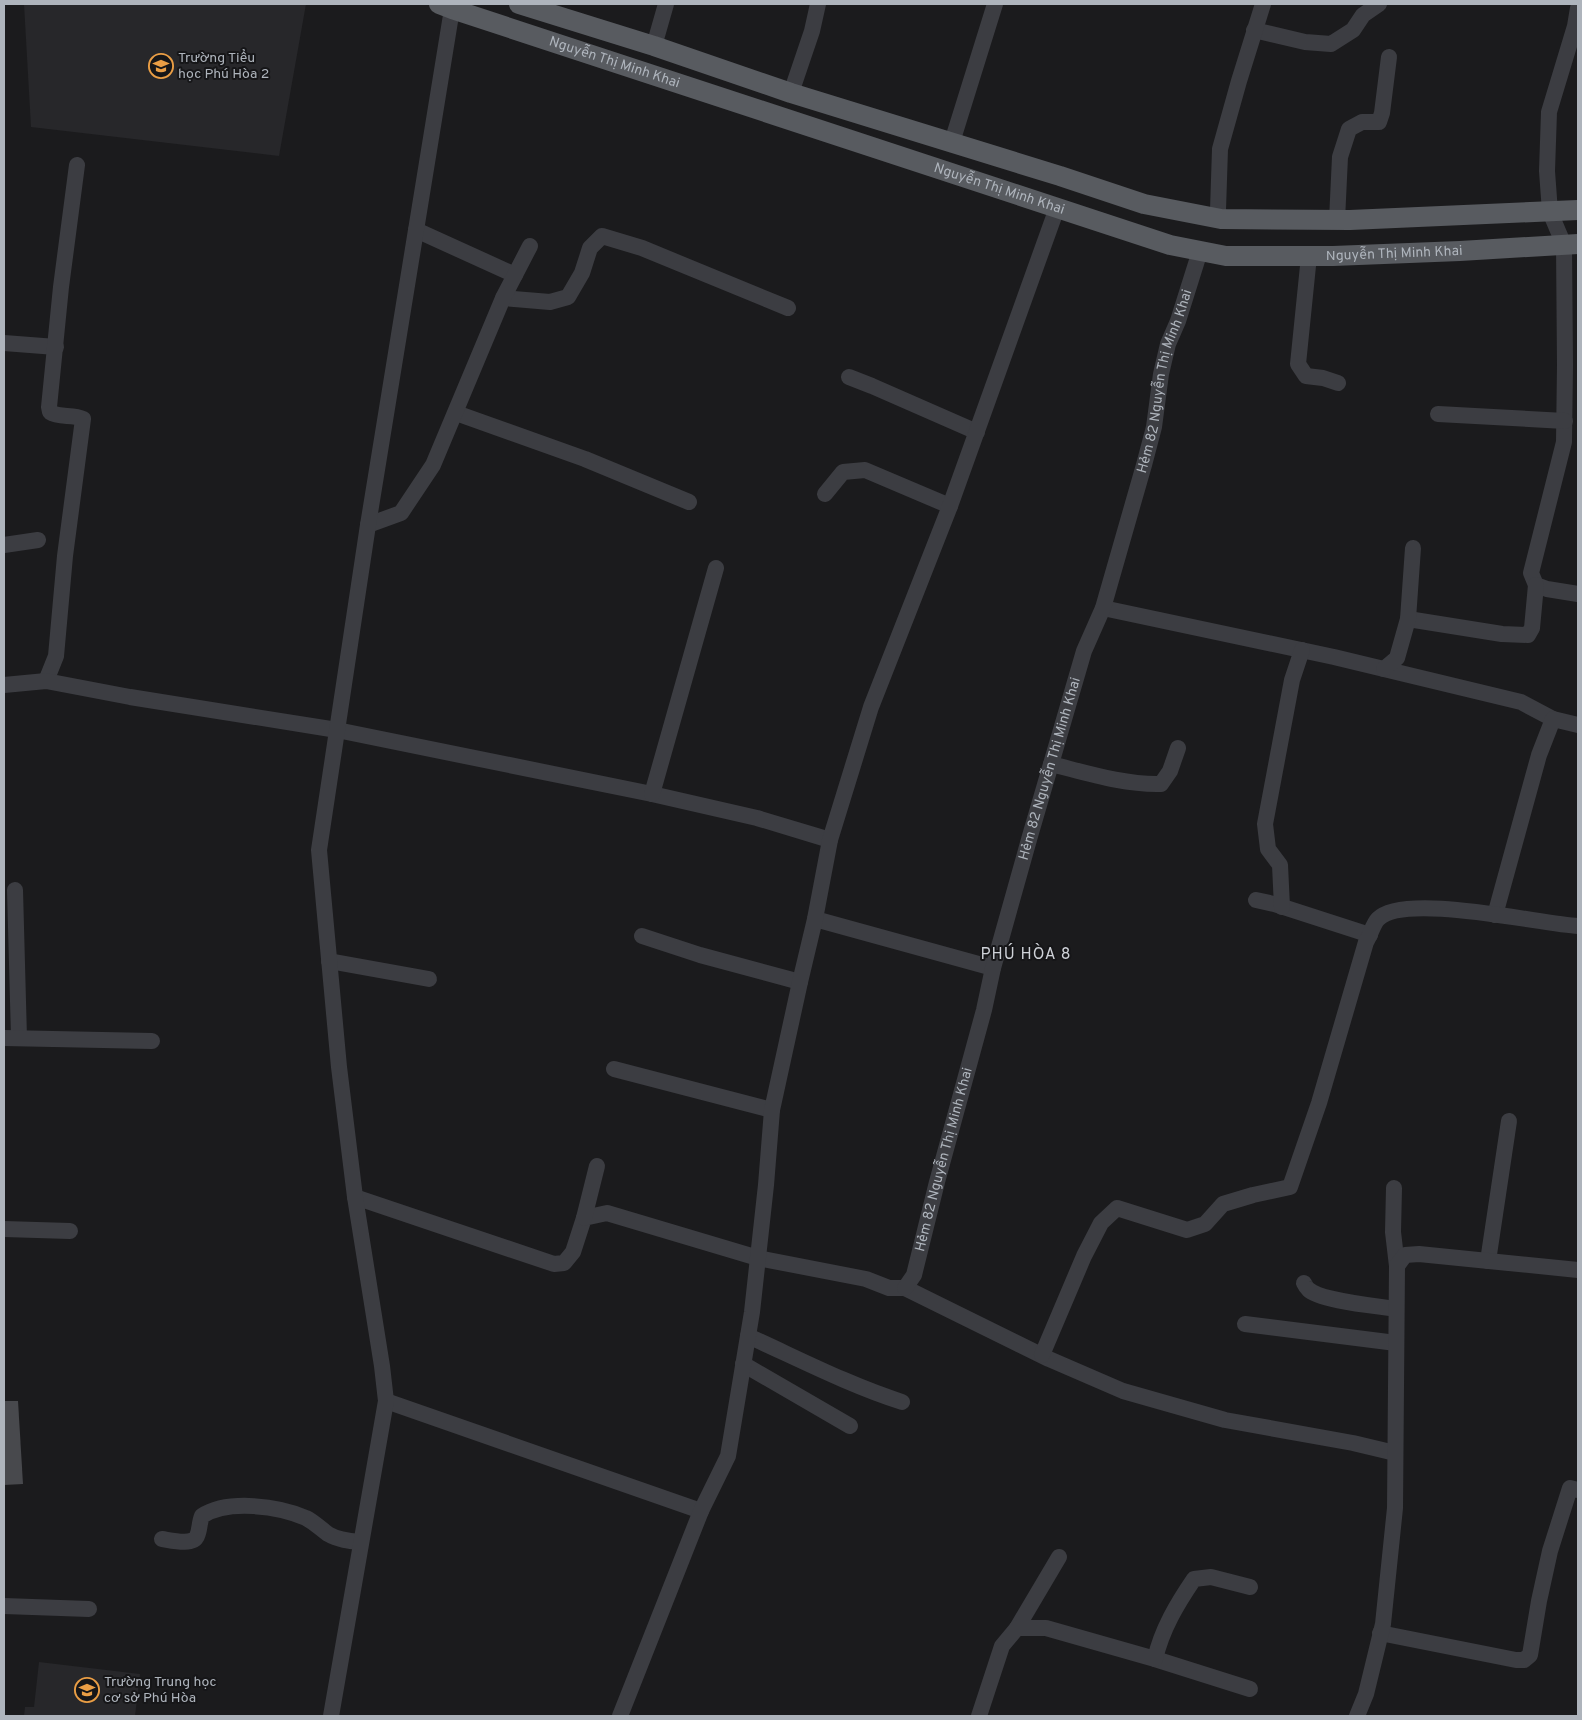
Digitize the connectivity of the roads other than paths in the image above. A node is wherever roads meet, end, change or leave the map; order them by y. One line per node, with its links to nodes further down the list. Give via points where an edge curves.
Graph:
1 (520, 4): 10 (main road, Nguyễn Thị Minh Khai)
2 (666, 4): 10 (street)
3 (818, 4): 12 (street)
4 (995, 4): 13 (street)
5 (1263, 4): 9 (street)
6 (1379, 4): 9 (street, via 1352,30 1331,44 1305,42)
7 (446, 7): 15 (main road, Nguyễn Thị Minh Khai); 20 (street)
8 (1578, 8): 17 (street, via 1549,112 1547,171)
9 (1254, 30): 18 (street, via 1220,149 1218,210)
10 (654, 46): 12 (main road, Nguyễn Thị Minh Khai)
11 (1389, 57): 19 (street, via 1378,122 1362,122 1349,129 1340,157)
12 (791, 93): 13 (main road, Nguyễn Thị Minh Khai)
13 (952, 142): 18 (main road, Nguyễn Thị Minh Khai, via 1144,204)
14 (77, 165): 29 (street)
15 (1056, 208): 23 (main road, Nguyễn Thị Minh Khai, via 1170,245); 35 (street)
16 (1578, 210): 17 (main road, Nguyễn Thị Minh Khai)
17 (1550, 212): 19 (main road, Nguyễn Thị Minh Khai); 21 (street)
18 (1221, 219): 19 (main road, Nguyễn Thị Minh Khai)
19 (1337, 220)
20 (416, 230): 25 (street); 39 (street)
21 (1571, 245): 24 (main road, Nguyễn Thị Minh Khai); 34 (street)
22 (530, 246): 25 (street)
23 (1200, 251): 24 (main road, Nguyễn Thị Minh Khai, via 1226,256); 46 (street, Hẻm 82 Nguyễn Thị Minh Khai, via 1168,344 1154,427)
24 (1309, 256): 31 (street, via 1298,364 1306,376)
25 (515, 275): 26 (street)
26 (503, 298): 27 (street, via 550,302 568,297 582,273 590,248 602,236 642,248); 32 (street)
27 (788, 308)
28 (4, 342): 29 (street)
29 (56, 347): 50 (street, via 50,412 83,419 56,656)
30 (849, 377): 35 (street)
31 (1338, 383)
32 (456, 413): 37 (street, via 585,459); 39 (street, via 433,465 401,513)
33 (1438, 414): 34 (street)
34 (1565, 421): 44 (street, via 1564,442 1531,573)
35 (977, 432): 38 (street)
36 (826, 494): 38 (street, via 843,472 866,470)
37 (689, 502)
38 (950, 506): 58 (street, via 871,707)
39 (368, 525): 54 (street)
40 (38, 540): 41 (street)
41 (4, 545)
42 (1413, 548): 47 (street)
43 (716, 568): 57 (street)
44 (1536, 585): 45 (street); 47 (street, via 1532,628 1528,635)
45 (1578, 594)
46 (1103, 608): 48 (street); 56 (street, Hẻm 82 Nguyễn Thị Minh Khai, via 1084,651)
47 (1408, 619): 49 (street, via 1397,658)
48 (1302, 650): 49 (street); 61 (street, via 1292,680 1265,824 1268,849 1280,865)
49 (1384, 669): 52 (street, via 1521,702)
50 (46, 681): 51 (street); 54 (street)
51 (4, 685)
52 (1553, 719): 53 (street); 62 (street, via 1539,755)
53 (1578, 725)
54 (337, 730): 57 (street); 67 (street, via 319,850)
55 (1178, 748): 56 (street, via 1170,771 1161,784 1108,778)
56 (1051, 764): 68 (street, Hẻm 82 Nguyễn Thị Minh Khai)
57 (652, 794): 58 (street, via 757,818)
58 (830, 840): 63 (street)
59 (15, 890): 71 (street)
60 (1256, 900): 61 (street)
61 (1282, 907): 65 (street)
62 (1495, 915): 64 (street); 65 (street, via 1450,908 1398,909 1378,918)
63 (815, 919): 68 (street); 70 (street)
64 (1578, 926)
65 (1370, 935): 92 (street, via 1290,1187 1223,1204 1205,1224 1187,1230 1117,1208 1101,1223 1084,1256)
66 (642, 936): 70 (street)
67 (329, 961): 69 (street); 78 (street)
68 (993, 968): 87 (street, Hẻm 82 Nguyễn Thị Minh Khai, via 914,1275)
69 (429, 979)
70 (800, 982): 74 (street)
71 (11, 1038): 72 (street)
72 (152, 1041)
73 (614, 1069): 74 (street)
74 (772, 1110): 82 (street)
75 (1509, 1121): 83 (street)
76 (597, 1166): 79 (street)
77 (1394, 1188): 84 (street, via 1393,1232)
78 (355, 1197): 79 (street, via 554,1264 564,1263 573,1252); 94 (street)
79 (584, 1218): 82 (street, via 607,1213)
80 (4, 1229): 81 (street)
81 (70, 1231)
82 (758, 1258): 87 (street, via 866,1279 889,1288); 90 (street)
83 (1488, 1261): 84 (street, via 1419,1254 1405,1255); 85 (street)
84 (1397, 1266): 88 (street)
85 (1578, 1270)
86 (1304, 1282): 88 (street, via 1316,1294)
87 (905, 1288): 92 (street)
88 (1396, 1309): 91 (street)
89 (1245, 1324): 91 (street)
90 (748, 1336): 93 (street); 95 (street)
91 (1396, 1343): 97 (street)
92 (1042, 1355): 97 (street, via 1123,1391 1225,1420)
93 (743, 1364): 96 (street); 99 (street, via 728,1456)
94 (386, 1401): 99 (street); 101 (street)
95 (902, 1402)
96 (850, 1426)
97 (1395, 1453): 107 (street, via 1395,1508)
98 (1578, 1490): 107 (street, via 1570,1488 1550,1551 1530,1655 1524,1660)
99 (702, 1511): 111 (street)
100 (162, 1539): 101 (street, via 194,1540 202,1516 223,1508 241,1506 288,1511 308,1519 336,1538)
101 (361, 1542): 110 (street)
102 (1059, 1557): 106 (street)
103 (1250, 1588): 108 (street, via 1211,1577 1194,1579 1178,1603)
104 (4, 1606): 105 (street)
105 (89, 1609)
106 (1017, 1628): 108 (street, via 1046,1628); 112 (street, via 1002,1646)
107 (1380, 1633): 113 (street, via 1366,1694)
108 (1155, 1659): 109 (street)
109 (1250, 1689)
110 (331, 1716)
111 (620, 1716)
112 (979, 1716)
113 (1357, 1716)

